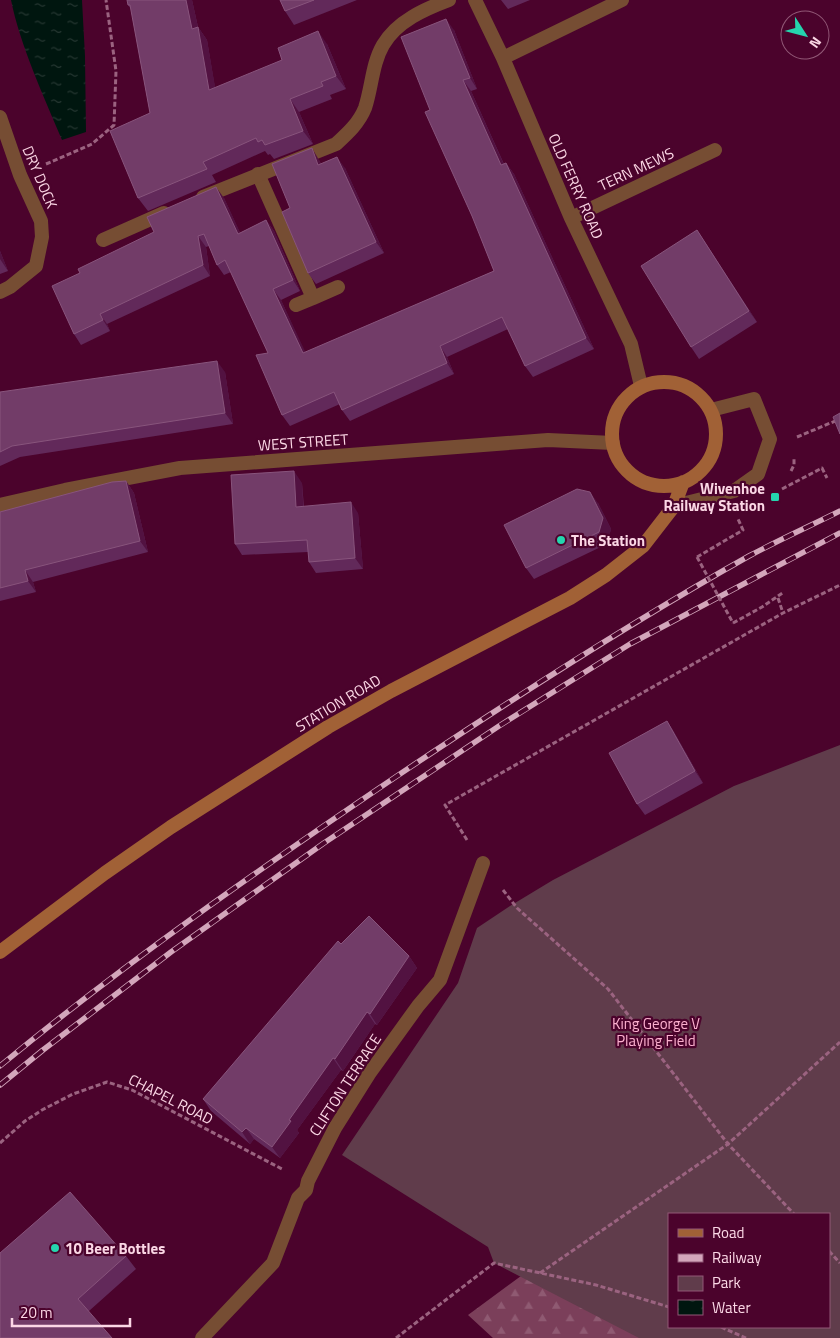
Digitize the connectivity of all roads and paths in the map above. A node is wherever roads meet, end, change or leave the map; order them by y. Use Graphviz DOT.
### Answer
graph roads {
  1 [pos="106,0"];
  2 [pos="449,0"];
  3 [pos="475,0"];
  4 [pos="622,0"];
  5 [pos="503,58"];
  6 [pos="0,118"];
  7 [pos="715,150"];
  8 [pos="258,174"];
  9 [pos="20,175"];
  10 [pos="571,218"];
  11 [pos="103,240"];
  12 [pos="338,287"];
  13 [pos="0,292"];
  14 [pos="313,298"];
  15 [pos="296,305"];
  16 [pos="641,386"];
  17 [pos="711,410"];
  18 [pos="840,419"];
  19 [pos="791,440"];
  20 [pos="613,443"];
  21 [pos="827,478"];
  22 [pos="683,482"];
  23 [pos="778,491"];
  24 [pos="0,505"];
  25 [pos="674,506"];
  26 [pos="736,514"];
  27 [pos="840,585"];
  28 [pos="784,592"];
  29 [pos="778,598"];
  30 [pos="783,613"];
  31 [pos="469,843"];
  32 [pos="483,863"];
  33 [pos="0,952"];
  34 [pos="840,1042"];
  35 [pos="0,1143"];
  36 [pos="728,1144"];
  37 [pos="308,1182"];
  38 [pos="793,1213"];
  39 [pos="830,1252"];
  40 [pos="840,1263"];
  41 [pos="540,1273"];
  42 [pos="668,1307"];
  43 [pos="723,1328"];
  44 [pos="202,1338"];
  45 [pos="396,1338"];
  46 [pos="746,1338"];
  1 -- 9 [label="path"];
  2 -- 8 [label="street"];
  3 -- 5 [label="street, OLD FERRY ROAD"];
  4 -- 5 [label="street"];
  5 -- 10 [label="street, OLD FERRY ROAD"];
  6 -- 9 [label="street, DRY DOCK"];
  7 -- 10 [label="street, TERN MEWS"];
  8 -- 11 [label="street"];
  8 -- 14 [label="street"];
  9 -- 13 [label="street, DRY DOCK"];
  10 -- 16 [label="street, OLD FERRY ROAD"];
  12 -- 14 [label="street"];
  14 -- 15 [label="street"];
  16 -- 17 [label="main road"];
  16 -- 20 [label="main road"];
  17 -- 22 [label="main road"];
  17 -- 25 [label="street"];
  18 -- 19 [label="path"];
  20 -- 22 [label="main road"];
  20 -- 24 [label="street, WEST STREET"];
  21 -- 23 [label="path"];
  22 -- 25 [label="main road, STATION ROAD"];
  25 -- 33 [label="main road, STATION ROAD"];
  26 -- 29 [label="path, bridge"];
  27 -- 30 [label="path"];
  28 -- 29 [label="path"];
  29 -- 30 [label="path"];
  30 -- 31 [label="path"];
  32 -- 36 [label="path"];
  32 -- 37 [label="street, CLIFTON TERRACE"];
  34 -- 36 [label="path"];
  35 -- 37 [label="path, CHAPEL ROAD"];
  36 -- 38 [label="path"];
  36 -- 41 [label="path"];
  37 -- 44 [label="street, CLIFTON TERRACE"];
  39 -- 40 [label="path"];
  41 -- 42 [label="path"];
  41 -- 45 [label="path"];
  43 -- 46 [label="path"];
}
